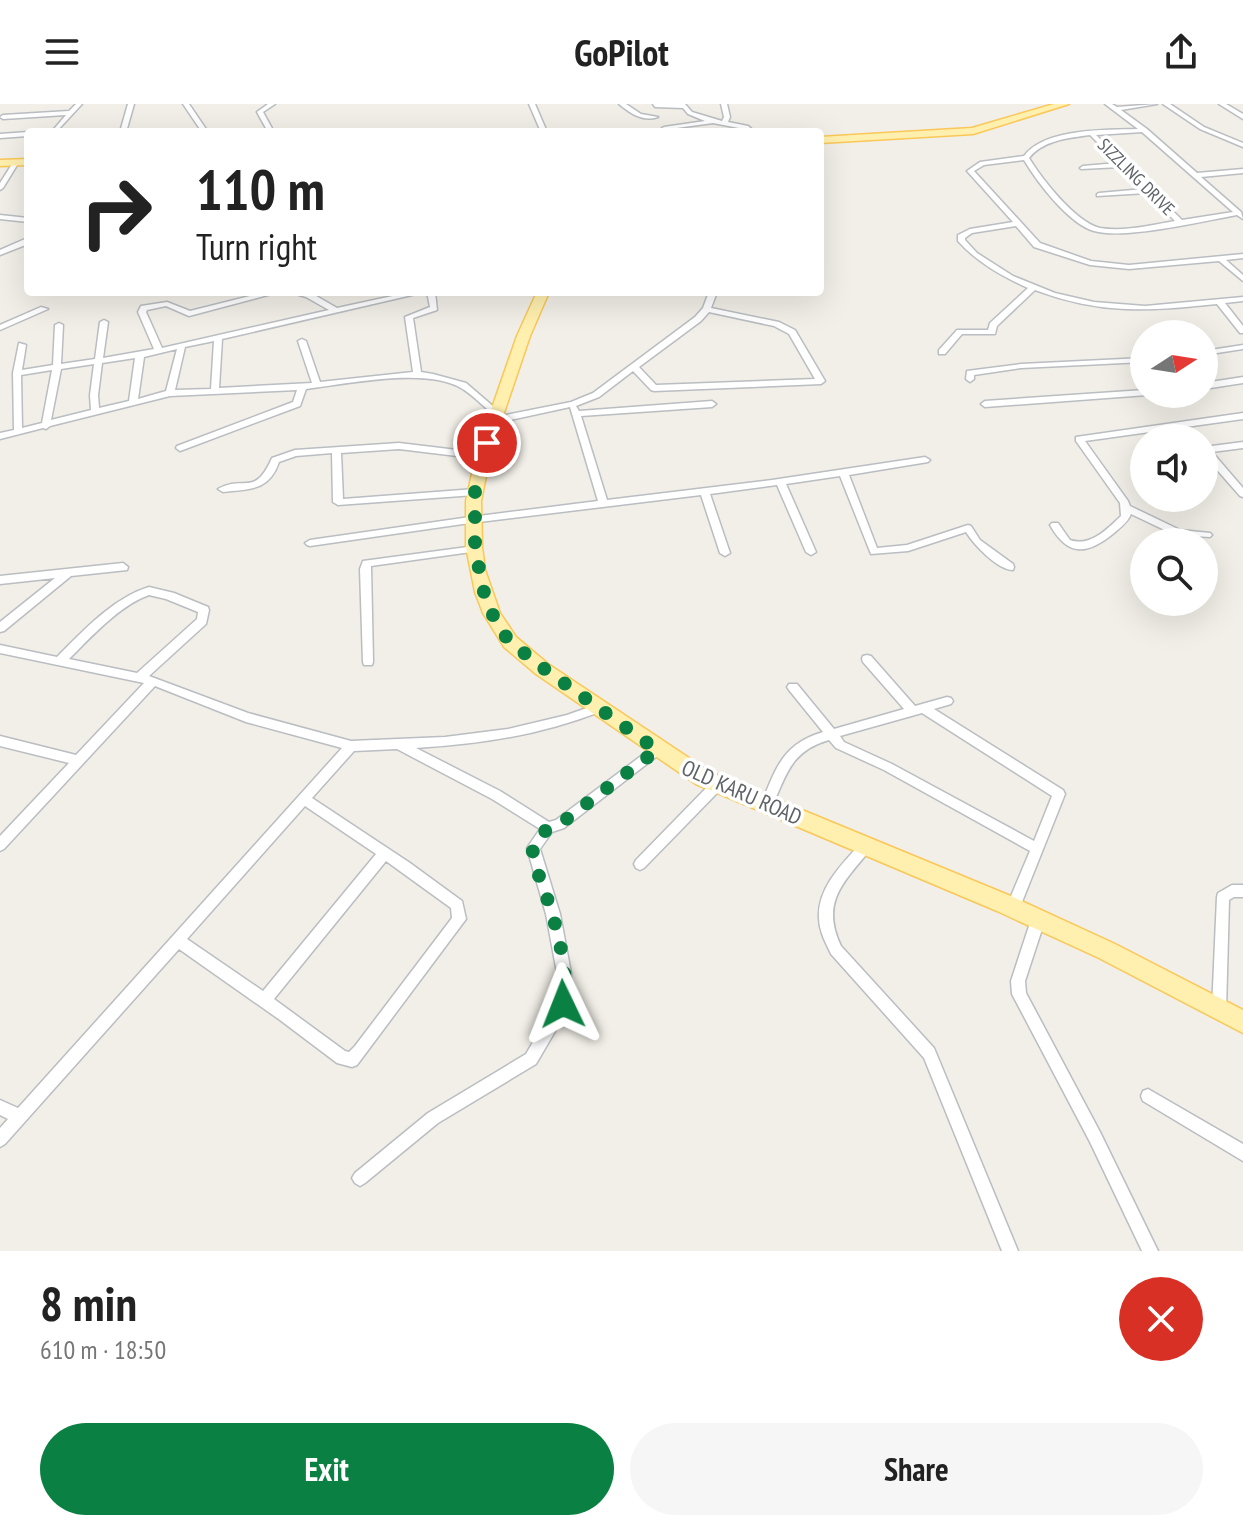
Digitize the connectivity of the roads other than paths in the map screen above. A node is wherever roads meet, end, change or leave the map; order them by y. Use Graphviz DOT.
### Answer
graph roads {
  1 [pos="79,104"];
  2 [pos="131,104"];
  3 [pos="186,104"];
  4 [pos="272,104"];
  5 [pos="532,104"];
  6 [pos="622,104"];
  7 [pos="724,104"];
  8 [pos="1049,104"];
  9 [pos="1064,104"];
  10 [pos="1108,104"];
  11 [pos="1154,104"];
  12 [pos="1166,104"];
  13 [pos="1222,104"];
  14 [pos="655,105"];
  15 [pos="1117,109"];
  16 [pos="70,113"];
  17 [pos="3,117"];
  18 [pos="655,117"];
  19 [pos="1243,117"];
  20 [pos="714,122"];
  21 [pos="724,123"];
  22 [pos="58,128"];
  23 [pos="124,128"];
  24 [pos="202,128"];
  25 [pos="269,128"];
  26 [pos="542,128"];
  27 [pos="663,128"];
  28 [pos="681,128"];
  29 [pos="747,128"];
  30 [pos="1145,130"];
  31 [pos="24,134"];
  32 [pos="1092,134"];
  33 [pos="880,135"];
  34 [pos="0,136"];
  35 [pos="824,139"];
  36 [pos="1243,145"];
  37 [pos="1026,158"];
  38 [pos="0,161"];
  39 [pos="24,161"];
  40 [pos="1123,165"];
  41 [pos="1083,168"];
  42 [pos="1243,171"];
  43 [pos="1196,175"];
  44 [pos="0,188"];
  45 [pos="1149,191"];
  46 [pos="1099,195"];
  47 [pos="1241,215"];
  48 [pos="0,217"];
  49 [pos="24,220"];
  50 [pos="1179,221"];
  51 [pos="1016,224"];
  52 [pos="24,243"];
  53 [pos="0,253"];
  54 [pos="1243,256"];
  55 [pos="1220,258"];
  56 [pos="1243,279"];
  57 [pos="1035,286"];
  58 [pos="259,296"];
  59 [pos="310,296"];
  60 [pos="403,296"];
  61 [pos="432,296"];
  62 [pos="541,296"];
  63 [pos="712,296"];
  64 [pos="1243,299"];
  65 [pos="1219,301"];
  66 [pos="44,309"];
  67 [pos="707,309"];
  68 [pos="336,311"];
  69 [pos="104,322"];
  70 [pos="59,325"];
  71 [pos="0,328"];
  72 [pos="1243,331"];
  73 [pos="218,338"];
  74 [pos="302,341"];
  75 [pos="22,345"];
  76 [pos="182,345"];
  77 [pos="1243,347"];
  78 [pos="159,351"];
  79 [pos="1218,351"];
  80 [pos="942,352"];
  81 [pos="140,355"];
  82 [pos="100,361"];
  83 [pos="1130,361"];
  84 [pos="57,367"];
  85 [pos="635,368"];
  86 [pos="17,373"];
  87 [pos="417,374"];
  88 [pos="970,379"];
  89 [pos="1243,380"];
  90 [pos="1218,384"];
  91 [pos="317,385"];
  92 [pos="302,387"];
  93 [pos="215,390"];
  94 [pos="170,393"];
  95 [pos="1130,394"];
  96 [pos="133,401"];
  97 [pos="712,404"];
  98 [pos="985,404"];
  99 [pos="574,409"];
  100 [pos="95,411"];
  101 [pos="1243,416"];
  102 [pos="497,417"];
  103 [pos="46,426"];
  104 [pos="18,432"];
  105 [pos="0,436"];
  106 [pos="1243,445"];
  107 [pos="180,448"];
  108 [pos="1218,448"];
  109 [pos="336,449"];
  110 [pos="482,456"];
  111 [pos="925,460"];
  112 [pos="1218,466"];
  113 [pos="844,474"];
  114 [pos="780,482"];
  115 [pos="223,489"];
  116 [pos="704,491"];
  117 [pos="475,492"];
  118 [pos="1243,494"];
  119 [pos="603,502"];
  120 [pos="1128,509"];
  121 [pos="474,520"];
  122 [pos="1055,525"];
  123 [pos="1168,528"];
  124 [pos="310,543"];
  125 [pos="475,549"];
  126 [pos="811,552"];
  127 [pos="725,553"];
  128 [pos="123,567"];
  129 [pos="1009,567"];
  130 [pos="68,573"];
  131 [pos="0,580"];
  132 [pos="0,628"];
  133 [pos="0,649"];
  134 [pos="867,659"];
  135 [pos="60,661"];
  136 [pos="368,662"];
  137 [pos="139,678"];
  138 [pos="153,681"];
  139 [pos="793,687"];
  140 [pos="947,701"];
  141 [pos="598,708"];
  142 [pos="920,711"];
  143 [pos="832,735"];
  144 [pos="0,741"];
  145 [pos="398,744"];
  146 [pos="351,746"];
  147 [pos="657,750"];
  148 [pos="79,761"];
  149 [pos="717,785"];
  150 [pos="304,799"];
  151 [pos="767,805"];
  152 [pos="548,828"];
  153 [pos="0,845"];
  154 [pos="866,846"];
  155 [pos="1038,849"];
  156 [pos="385,853"];
  157 [pos="640,864"];
  158 [pos="1243,891"];
  159 [pos="1013,908"];
  160 [pos="1038,920"];
  161 [pos="179,941"];
  162 [pos="264,1001"];
  163 [pos="1219,1010"];
  164 [pos="1243,1022"];
  165 [pos="1148,1096"];
  166 [pos="0,1107"];
  167 [pos="19,1116"];
  168 [pos="0,1139"];
  169 [pos="1243,1153"];
  170 [pos="360,1178"];
  171 [pos="1010,1251"];
  172 [pos="1150,1251"];
  1 -- 16 [label="street"];
  2 -- 23 [label="street"];
  3 -- 24 [label="street"];
  4 -- 25 [label="street"];
  5 -- 26 [label="street"];
  6 -- 18 [label="street"];
  7 -- 21 [label="street"];
  8 -- 33 [label="main road"];
  9 -- 33 [label="main road"];
  10 -- 15 [label="street"];
  11 -- 15 [label="street"];
  12 -- 36 [label="street"];
  13 -- 19 [label="street"];
  14 -- 18 [label="street"];
  14 -- 20 [label="street"];
  15 -- 30 [label="street"];
  16 -- 17 [label="street"];
  16 -- 22 [label="street"];
  18 -- 27 [label="street"];
  20 -- 21 [label="street"];
  20 -- 28 [label="street"];
  21 -- 29 [label="street"];
  30 -- 32 [label="street"];
  30 -- 43 [label="street"];
  31 -- 34 [label="street"];
  32 -- 37 [label="street"];
  32 -- 40 [label="street, SIZZLING DRIVE"];
  33 -- 35 [label="main road"];
  37 -- 50 [label="street"];
  37 -- 51 [label="street"];
  38 -- 39 [label="main road"];
  39 -- 44 [label="street"];
  40 -- 41 [label="street"];
  40 -- 45 [label="street, SIZZLING DRIVE"];
  42 -- 43 [label="street"];
  43 -- 47 [label="street"];
  45 -- 46 [label="street"];
  45 -- 50 [label="street, SIZZLING DRIVE"];
  47 -- 50 [label="street"];
  48 -- 49 [label="street"];
  51 -- 55 [label="street"];
  51 -- 57 [label="street"];
  52 -- 53 [label="street"];
  54 -- 55 [label="street"];
  55 -- 56 [label="street"];
  57 -- 65 [label="street"];
  57 -- 80 [label="street"];
  58 -- 78 [label="street"];
  59 -- 68 [label="street"];
  60 -- 68 [label="street"];
  61 -- 87 [label="street"];
  62 -- 102 [label="main road, OLD KARU ROAD"];
  63 -- 67 [label="street"];
  64 -- 65 [label="street"];
  65 -- 72 [label="street"];
  66 -- 71 [label="street"];
  67 -- 85 [label="street"];
  67 -- 85 [label="street"];
  68 -- 73 [label="street"];
  69 -- 82 [label="street"];
  70 -- 84 [label="street"];
  73 -- 76 [label="street"];
  73 -- 93 [label="street"];
  74 -- 91 [label="street"];
  75 -- 86 [label="street"];
  76 -- 78 [label="street"];
  76 -- 94 [label="street"];
  77 -- 79 [label="street"];
  78 -- 81 [label="street"];
  81 -- 82 [label="street"];
  81 -- 96 [label="street"];
  82 -- 84 [label="street"];
  82 -- 100 [label="street"];
  83 -- 88 [label="street"];
  84 -- 86 [label="street"];
  84 -- 103 [label="street"];
  85 -- 99 [label="street"];
  86 -- 104 [label="street"];
  87 -- 91 [label="street"];
  87 -- 102 [label="street"];
  89 -- 90 [label="street"];
  91 -- 92 [label="street"];
  92 -- 93 [label="street"];
  92 -- 107 [label="street"];
  93 -- 94 [label="street"];
  94 -- 96 [label="street"];
  95 -- 98 [label="street"];
  96 -- 100 [label="street"];
  97 -- 99 [label="street"];
  99 -- 102 [label="street"];
  99 -- 119 [label="street"];
  100 -- 103 [label="street"];
  101 -- 120 [label="street"];
  102 -- 110 [label="main road, OLD KARU ROAD"];
  103 -- 104 [label="street"];
  104 -- 105 [label="street"];
  106 -- 108 [label="street"];
  109 -- 110 [label="street"];
  109 -- 115 [label="street"];
  109 -- 117 [label="street"];
  110 -- 117 [label="main road, OLD KARU ROAD"];
  111 -- 113 [label="street"];
  112 -- 118 [label="street"];
  113 -- 114 [label="street"];
  113 -- 129 [label="street"];
  114 -- 116 [label="street"];
  114 -- 126 [label="street"];
  116 -- 119 [label="street"];
  116 -- 127 [label="street"];
  117 -- 121 [label="main road, OLD KARU ROAD"];
  119 -- 121 [label="street"];
  120 -- 122 [label="street"];
  120 -- 123 [label="street"];
  121 -- 124 [label="street"];
  121 -- 125 [label="main road, OLD KARU ROAD"];
  125 -- 136 [label="street"];
  125 -- 141 [label="main road, OLD KARU ROAD"];
  128 -- 130 [label="street"];
  130 -- 131 [label="street"];
  130 -- 132 [label="street"];
  133 -- 135 [label="street"];
  134 -- 142 [label="street"];
  135 -- 137 [label="street"];
  135 -- 137 [label="street"];
  137 -- 138 [label="street"];
  138 -- 146 [label="street"];
  138 -- 148 [label="street"];
  139 -- 143 [label="street"];
  140 -- 142 [label="street"];
  141 -- 145 [label="street"];
  141 -- 147 [label="main road, OLD KARU ROAD"];
  142 -- 143 [label="street"];
  142 -- 155 [label="street"];
  143 -- 151 [label="street"];
  143 -- 155 [label="street"];
  144 -- 148 [label="street"];
  145 -- 146 [label="street"];
  145 -- 152 [label="street"];
  146 -- 150 [label="street"];
  147 -- 149 [label="main road, OLD KARU ROAD"];
  147 -- 152 [label="street"];
  148 -- 153 [label="street"];
  149 -- 151 [label="main road, OLD KARU ROAD"];
  149 -- 157 [label="street"];
  150 -- 156 [label="street"];
  150 -- 161 [label="street"];
  151 -- 154 [label="main road, OLD KARU ROAD"];
  152 -- 170 [label="street"];
  154 -- 159 [label="main road, OLD KARU ROAD"];
  154 -- 171 [label="street"];
  155 -- 159 [label="street"];
  156 -- 162 [label="street"];
  156 -- 162 [label="street"];
  158 -- 163 [label="street"];
  159 -- 160 [label="main road, OLD KARU ROAD"];
  160 -- 163 [label="main road, OLD KARU ROAD"];
  160 -- 172 [label="street"];
  161 -- 162 [label="street"];
  161 -- 167 [label="street"];
  163 -- 164 [label="main road, OLD KARU ROAD"];
  165 -- 169 [label="street"];
  166 -- 167 [label="street"];
  167 -- 168 [label="street"];
}
